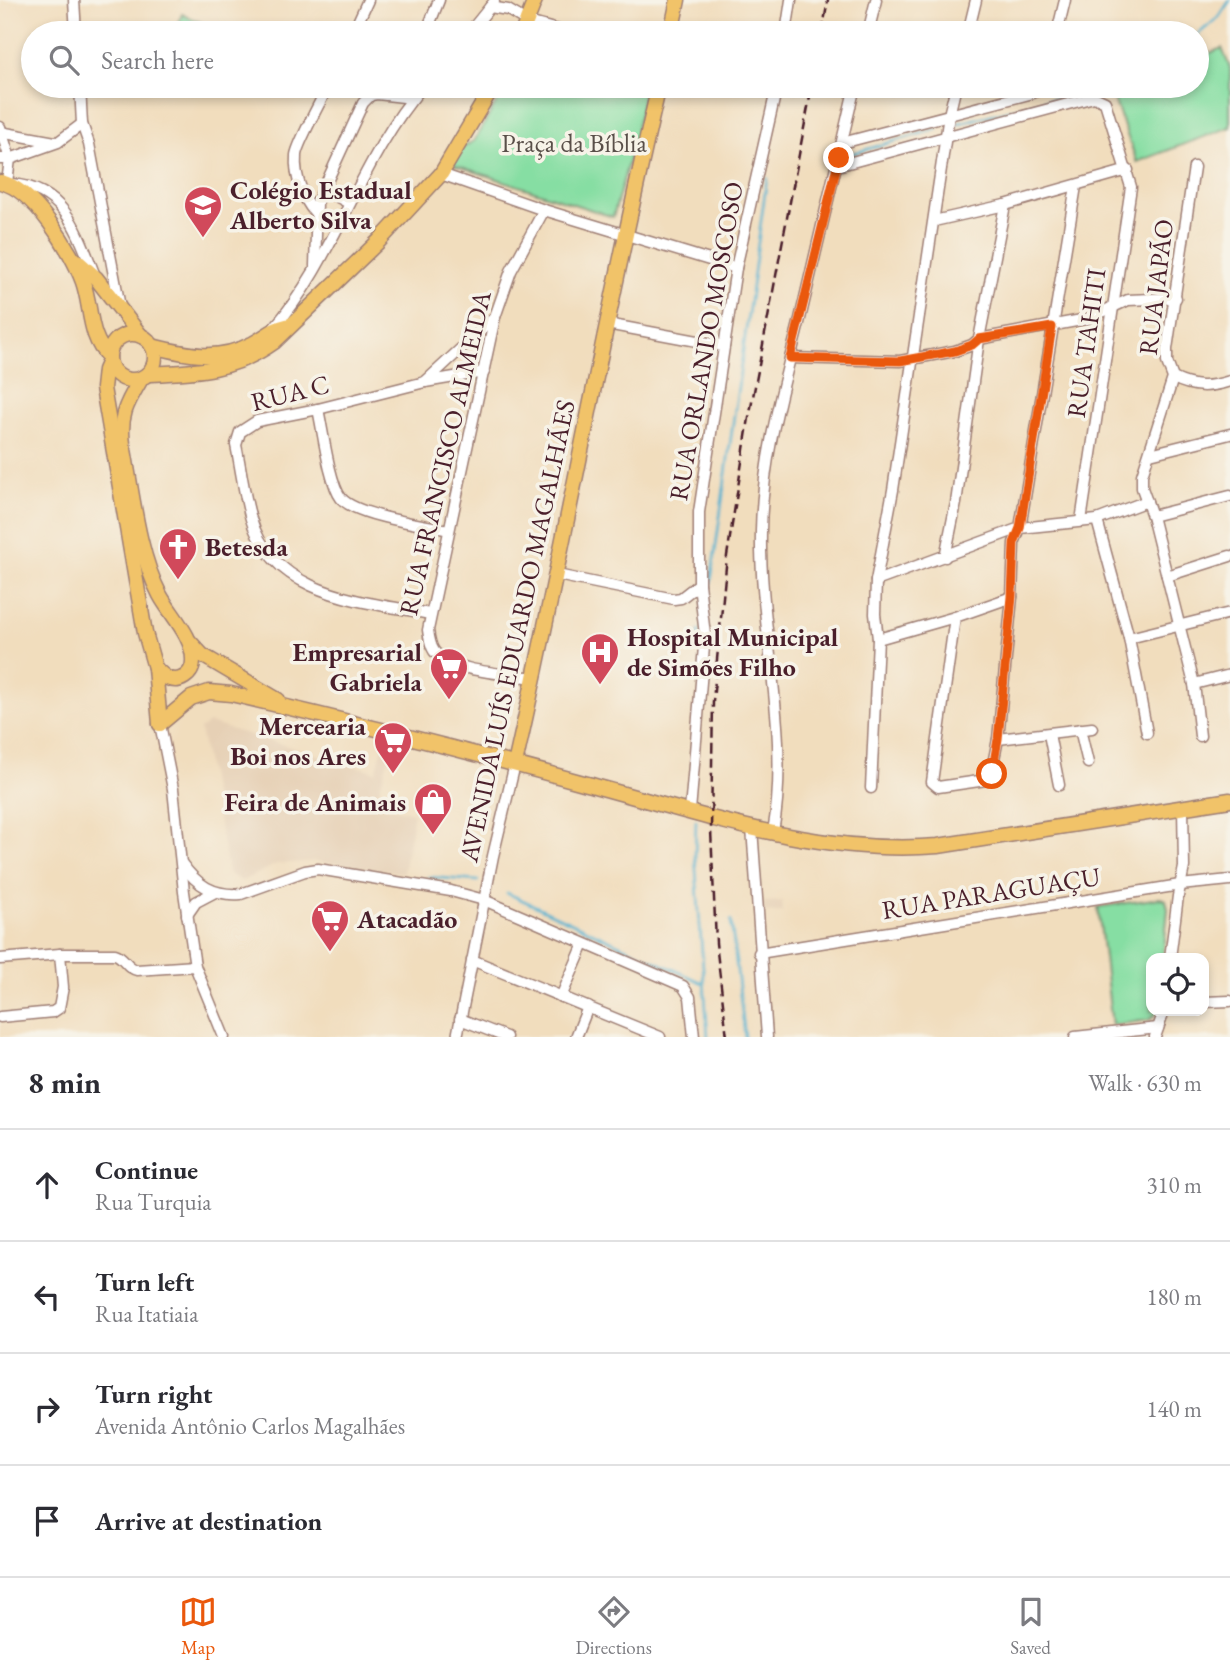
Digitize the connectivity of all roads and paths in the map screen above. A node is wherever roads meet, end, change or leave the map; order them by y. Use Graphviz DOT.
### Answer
graph roads {
  1 [pos="74,0"];
  2 [pos="368,0"];
  3 [pos="439,0"];
  4 [pos="535,0"];
  5 [pos="678,0"];
  6 [pos="791,0"];
  7 [pos="876,0"];
  8 [pos="976,0"];
  9 [pos="1065,0"];
  10 [pos="493,3"];
  11 [pos="75,21"];
  12 [pos="358,21"];
  13 [pos="431,21"];
  14 [pos="479,21"];
  15 [pos="519,21"];
  16 [pos="527,21"];
  17 [pos="674,21"];
  18 [pos="788,21"];
  19 [pos="871,21"];
  20 [pos="971,21"];
  21 [pos="1060,21"];
  22 [pos="81,98"];
  23 [pos="322,98"];
  24 [pos="366,98"];
  25 [pos="404,98"];
  26 [pos="486,98"];
  27 [pos="656,98"];
  28 [pos="774,98"];
  29 [pos="852,98"];
  30 [pos="953,98"];
  31 [pos="1014,98"];
  32 [pos="1090,98"];
  33 [pos="1098,98"];
  34 [pos="949,115"];
  35 [pos="82,124"];
  36 [pos="1,130"];
  37 [pos="947,136"];
  38 [pos="58,142"];
  39 [pos="842,143"];
  40 [pos="5,159"];
  41 [pos="837,166"];
  42 [pos="1194,167"];
  43 [pos="1128,170"];
  44 [pos="441,174"];
  45 [pos="6,183"];
  46 [pos="1076,186"];
  47 [pos="323,189"];
  48 [pos="349,203"];
  49 [pos="1005,205"];
  50 [pos="544,210"];
  51 [pos="315,213"];
  52 [pos="934,220"];
  53 [pos="340,221"];
  54 [pos="624,235"];
  55 [pos="71,256"];
  56 [pos="315,268"];
  57 [pos="736,268"];
  58 [pos="96,278"];
  59 [pos="1176,298"];
  60 [pos="1114,304"];
  61 [pos="121,310"];
  62 [pos="495,317"];
  63 [pos="607,324"];
  64 [pos="292,325"];
  65 [pos="1052,327"];
  66 [pos="273,329"];
  67 [pos="141,336"];
  68 [pos="979,339"];
  69 [pos="152,346"];
  70 [pos="724,346"];
  71 [pos="790,358"];
  72 [pos="912,358"];
  73 [pos="109,359"];
  74 [pos="484,372"];
  75 [pos="145,377"];
  76 [pos="1173,378"];
  77 [pos="1230,381"];
  78 [pos="425,382"];
  79 [pos="318,409"];
  80 [pos="1230,434"];
  81 [pos="1150,454"];
  82 [pos="1230,496"];
  83 [pos="1147,501"];
  84 [pos="1152,516"];
  85 [pos="1097,520"];
  86 [pos="1081,521"];
  87 [pos="1020,528"];
  88 [pos="449,530"];
  89 [pos="945,556"];
  90 [pos="1230,556"];
  91 [pos="557,575"];
  92 [pos="1167,576"];
  93 [pos="876,581"];
  94 [pos="699,584"];
  95 [pos="1012,597"];
  96 [pos="1230,613"];
  97 [pos="430,614"];
  98 [pos="955,617"];
  99 [pos="1179,626"];
  100 [pos="187,638"];
  101 [pos="878,639"];
  102 [pos="1129,639"];
  103 [pos="155,668"];
  104 [pos="1230,675"];
  105 [pos="237,677"];
  106 [pos="534,678"];
  107 [pos="1194,684"];
  108 [pos="244,697"];
  109 [pos="291,708"];
  110 [pos="160,724"];
  111 [pos="1147,733"];
  112 [pos="1049,734"];
  113 [pos="1200,736"];
  114 [pos="998,739"];
  115 [pos="1088,763"];
  116 [pos="515,764"];
  117 [pos="1059,785"];
  118 [pos="871,789"];
  119 [pos="1230,800"];
  120 [pos="1183,807"];
  121 [pos="700,814"];
  122 [pos="752,828"];
  123 [pos="773,832"];
  124 [pos="181,864"];
  125 [pos="1230,880"];
  126 [pos="1180,885"];
  127 [pos="215,892"];
  128 [pos="484,900"];
  129 [pos="187,915"];
  130 [pos="584,944"];
  131 [pos="759,953"];
  132 [pos="1171,953"];
  133 [pos="60,954"];
  134 [pos="0,959"];
  135 [pos="472,960"];
  136 [pos="195,966"];
  137 [pos="561,996"];
  138 [pos="1230,1000"];
  139 [pos="1209,1002"];
  140 [pos="588,1007"];
  141 [pos="0,1017"];
  142 [pos="460,1019"];
  143 [pos="1156,1032"];
  144 [pos="225,1037"];
  145 [pos="457,1037"];
  146 [pos="506,1037"];
  147 [pos="576,1037"];
  148 [pos="660,1037"];
  149 [pos="694,1037"];
  150 [pos="766,1037"];
  151 [pos="1075,1037"];
  1 -- 11 [label="street"];
  2 -- 12 [label="street"];
  3 -- 13 [label="street"];
  4 -- 16 [label="main road"];
  5 -- 17 [label="main road"];
  6 -- 18 [label="street"];
  7 -- 19 [label="street"];
  8 -- 20 [label="street"];
  9 -- 21 [label="street"];
  10 -- 14 [label="street"];
  10 -- 15 [label="street"];
  22 -- 35 [label="street"];
  23 -- 51 [label="street"];
  24 -- 47 [label="street"];
  25 -- 48 [label="street"];
  26 -- 44 [label="main road"];
  27 -- 54 [label="main road, AVENIDA LUÍS EDUARDO MAGALHÃES"];
  28 -- 57 [label="street, RUA ORLANDO MOSCOSO"];
  29 -- 39 [label="street"];
  30 -- 34 [label="street"];
  31 -- 34 [label="street"];
  32 -- 37 [label="street, RUA TAHITI"];
  33 -- 43 [label="street, RUA TAHITI"];
  34 -- 37 [label="street"];
  34 -- 39 [label="street"];
  35 -- 38 [label="street"];
  35 -- 61 [label="street"];
  36 -- 38 [label="street"];
  36 -- 40 [label="street"];
  37 -- 41 [label="street"];
  37 -- 52 [label="street"];
  38 -- 40 [label="street"];
  39 -- 41 [label="street"];
  40 -- 45 [label="street"];
  41 -- 71 [label="street"];
  42 -- 59 [label="street, RUA JAPÃO"];
  43 -- 46 [label="street"];
  43 -- 60 [label="street, RUA TAHITI"];
  44 -- 50 [label="street"];
  44 -- 64 [label="main road"];
  45 -- 55 [label="main road"];
  45 -- 58 [label="street"];
  46 -- 49 [label="street"];
  46 -- 65 [label="street"];
  47 -- 48 [label="street"];
  47 -- 51 [label="street"];
  48 -- 53 [label="street"];
  49 -- 52 [label="street"];
  49 -- 68 [label="street"];
  50 -- 54 [label="street"];
  50 -- 62 [label="street, RUA FRANCISCO ALMEIDA"];
  51 -- 53 [label="street"];
  51 -- 56 [label="street"];
  52 -- 72 [label="street"];
  53 -- 56 [label="street"];
  54 -- 57 [label="street"];
  54 -- 63 [label="main road, AVENIDA LUÍS EDUARDO MAGALHÃES"];
  55 -- 58 [label="main road"];
  55 -- 73 [label="main road"];
  56 -- 66 [label="street"];
  57 -- 70 [label="street, RUA ORLANDO MOSCOSO"];
  58 -- 61 [label="main road"];
  59 -- 60 [label="street"];
  59 -- 76 [label="street, RUA JAPÃO"];
  60 -- 65 [label="street"];
  60 -- 86 [label="street, RUA TAHITI"];
  61 -- 67 [label="main road"];
  62 -- 74 [label="street, RUA FRANCISCO ALMEIDA"];
  62 -- 78 [label="street"];
  63 -- 70 [label="street"];
  63 -- 91 [label="main road, AVENIDA LUÍS EDUARDO MAGALHÃES"];
  64 -- 66 [label="main road"];
  64 -- 75 [label="main road"];
  65 -- 68 [label="street"];
  65 -- 87 [label="street"];
  66 -- 69 [label="main road"];
  67 -- 69 [label="main road"];
  67 -- 73 [label="main road"];
  68 -- 72 [label="street"];
  68 -- 89 [label="street"];
  69 -- 75 [label="main road"];
  70 -- 94 [label="street, RUA ORLANDO MOSCOSO"];
  71 -- 72 [label="street"];
  71 -- 123 [label="street"];
  72 -- 93 [label="street"];
  73 -- 75 [label="main road"];
  73 -- 103 [label="main road"];
  74 -- 78 [label="street, RUA C"];
  74 -- 88 [label="street, RUA FRANCISCO ALMEIDA"];
  75 -- 100 [label="main road"];
  76 -- 77 [label="street"];
  76 -- 81 [label="street, RUA JAPÃO"];
  78 -- 79 [label="street, RUA C"];
  79 -- 88 [label="street"];
  79 -- 97 [label="street, RUA C"];
  80 -- 81 [label="street"];
  81 -- 83 [label="street, RUA JAPÃO"];
  82 -- 84 [label="street"];
  83 -- 84 [label="street, RUA JAPÃO"];
  83 -- 85 [label="street"];
  84 -- 92 [label="street, RUA JAPÃO"];
  85 -- 86 [label="street"];
  85 -- 102 [label="street"];
  86 -- 87 [label="street"];
  87 -- 89 [label="street"];
  87 -- 95 [label="street"];
  88 -- 97 [label="street, RUA FRANCISCO ALMEIDA"];
  89 -- 93 [label="street"];
  90 -- 92 [label="street"];
  91 -- 94 [label="street"];
  91 -- 106 [label="main road, AVENIDA LUÍS EDUARDO MAGALHÃES"];
  92 -- 99 [label="street, RUA JAPÃO"];
  93 -- 101 [label="street"];
  94 -- 121 [label="street, RUA ORLANDO MOSCOSO"];
  95 -- 98 [label="street"];
  95 -- 114 [label="street"];
  96 -- 99 [label="street"];
  97 -- 106 [label="street, RUA FRANCISCO ALMEIDA"];
  98 -- 101 [label="street"];
  98 -- 114 [label="street"];
  99 -- 102 [label="street"];
  99 -- 107 [label="street, RUA JAPÃO"];
  100 -- 103 [label="main road"];
  100 -- 105 [label="main road"];
  101 -- 118 [label="street"];
  102 -- 111 [label="street"];
  103 -- 110 [label="main road"];
  104 -- 107 [label="street"];
  105 -- 108 [label="main road"];
  105 -- 109 [label="main road"];
  106 -- 116 [label="main road, AVENIDA LUÍS EDUARDO MAGALHÃES"];
  107 -- 113 [label="street, RUA JAPÃO"];
  108 -- 109 [label="main road"];
  108 -- 110 [label="main road"];
  109 -- 116 [label="main road"];
  110 -- 124 [label="street"];
  112 -- 114 [label="street"];
  112 -- 115 [label="street"];
  112 -- 117 [label="street"];
  116 -- 121 [label="main road"];
  116 -- 128 [label="street, AVENIDA LUÍS EDUARDO MAGALHÃES"];
  119 -- 120 [label="main road"];
  120 -- 123 [label="main road"];
  120 -- 126 [label="street"];
  121 -- 122 [label="main road"];
  122 -- 123 [label="main road"];
  122 -- 131 [label="street"];
  124 -- 127 [label="street"];
  124 -- 129 [label="street"];
  125 -- 126 [label="street, RUA PARAGUAÇU"];
  126 -- 131 [label="street, RUA PARAGUAÇU"];
  126 -- 132 [label="street"];
  127 -- 128 [label="street"];
  127 -- 129 [label="street"];
  128 -- 130 [label="street"];
  128 -- 135 [label="street, AVENIDA LUÍS EDUARDO MAGALHÃES"];
  129 -- 136 [label="street"];
  130 -- 137 [label="street"];
  130 -- 149 [label="street"];
  131 -- 150 [label="street"];
  133 -- 134 [label="street"];
  133 -- 136 [label="street"];
  133 -- 141 [label="street"];
  135 -- 137 [label="street"];
  135 -- 142 [label="street, AVENIDA LUÍS EDUARDO MAGALHÃES"];
  136 -- 144 [label="street"];
  137 -- 140 [label="street"];
  138 -- 139 [label="street"];
  140 -- 147 [label="street"];
  140 -- 148 [label="street"];
  142 -- 145 [label="street, AVENIDA LUÍS EDUARDO MAGALHÃES"];
  142 -- 146 [label="street"];
  143 -- 151 [label="street"];
}
